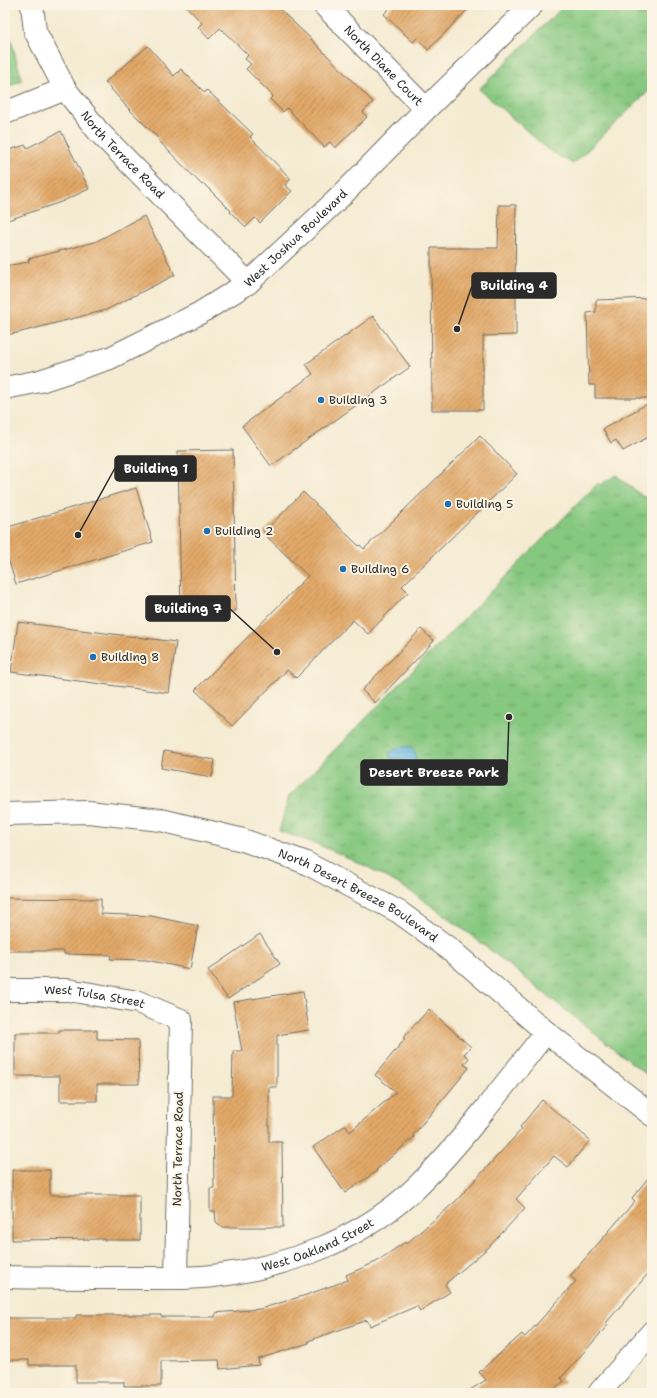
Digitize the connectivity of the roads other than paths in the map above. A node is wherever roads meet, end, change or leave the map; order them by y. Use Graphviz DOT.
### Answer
graph roads {
  1 [pos="32,5"];
  2 [pos="324,5"];
  3 [pos="532,5"];
  4 [pos="65,88"];
  5 [pos="426,109"];
  6 [pos="5,113"];
  7 [pos="248,283"];
  8 [pos="5,388"];
  9 [pos="5,814"];
  10 [pos="5,990"];
  11 [pos="181,1020"];
  12 [pos="546,1032"];
  13 [pos="652,1115"];
  14 [pos="5,1278"];
  15 [pos="176,1278"];
  16 [pos="649,1343"];
  17 [pos="599,1393"];
  1 -- 4 [label="street, North Terrace Road"];
  2 -- 5 [label="street, North Diane Court"];
  3 -- 5 [label="street, West Joshua Boulevard"];
  4 -- 6 [label="street"];
  4 -- 7 [label="street, North Terrace Road"];
  5 -- 7 [label="street, West Joshua Boulevard"];
  7 -- 8 [label="street, West Joshua Boulevard"];
  9 -- 12 [label="street, North Desert Breeze Boulevard"];
  10 -- 11 [label="street, West Tulsa Street"];
  11 -- 15 [label="street, North Terrace Road"];
  12 -- 13 [label="street, North Desert Breeze Boulevard"];
  12 -- 15 [label="street, West Oakland Street"];
  14 -- 15 [label="street, West Oakland Street"];
  16 -- 17 [label="street"];
}
